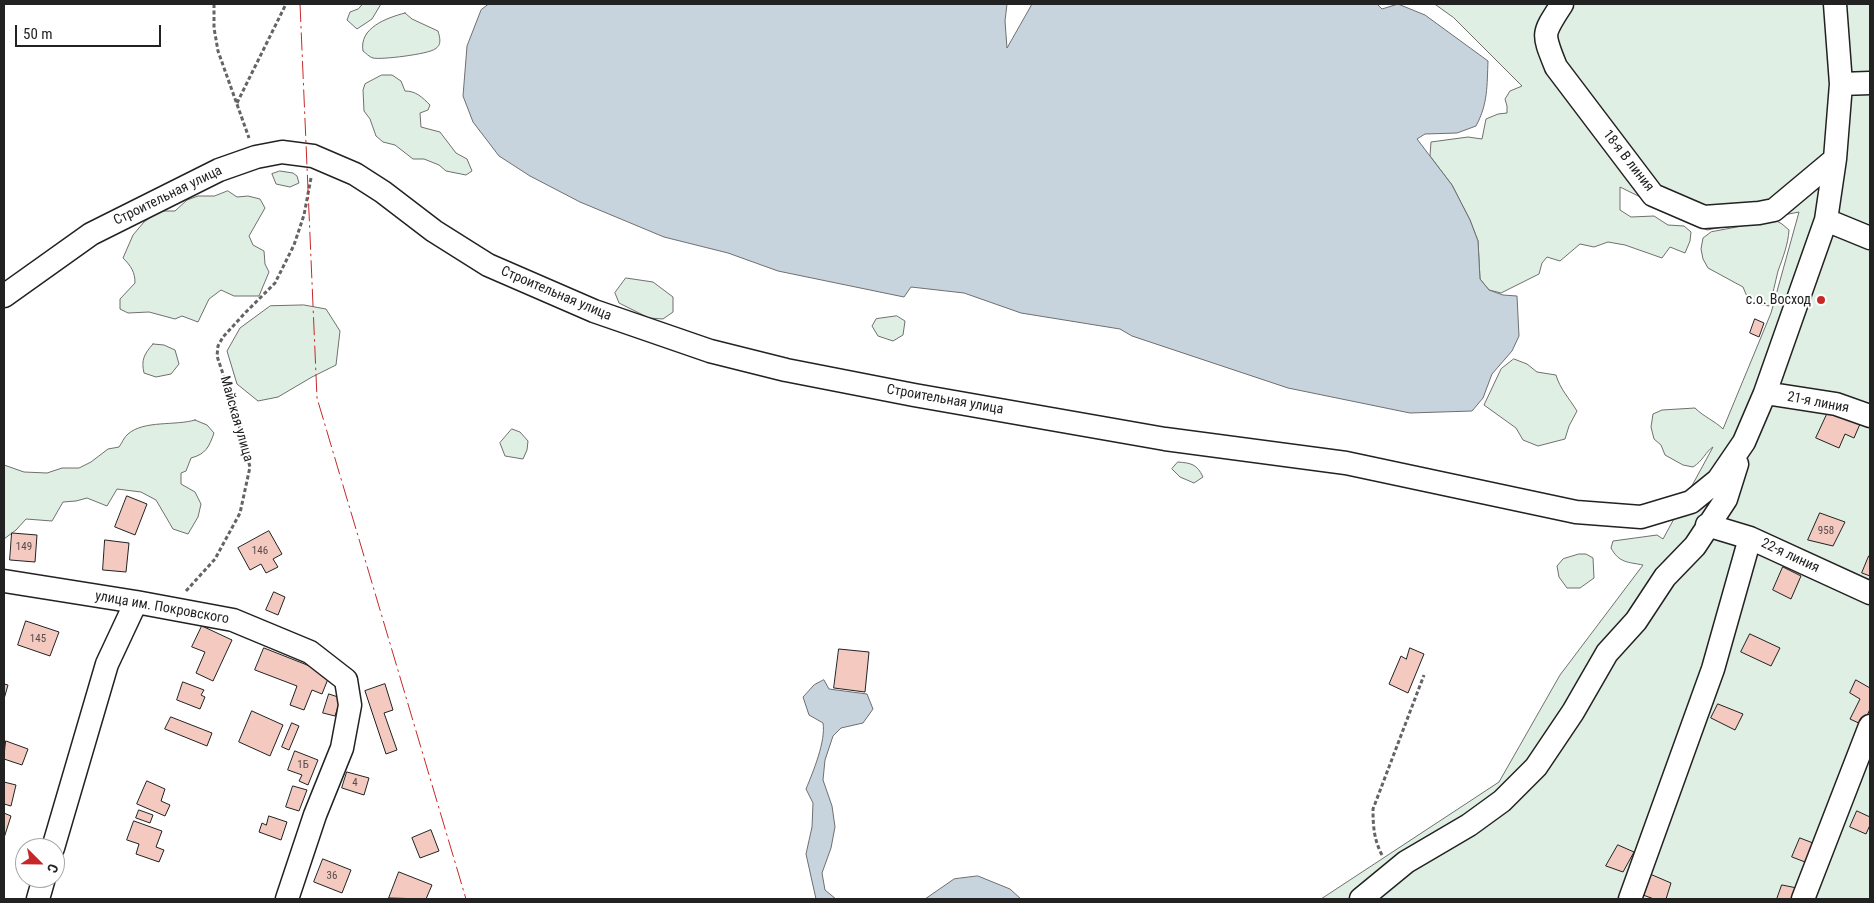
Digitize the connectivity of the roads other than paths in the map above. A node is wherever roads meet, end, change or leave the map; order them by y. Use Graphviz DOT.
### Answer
graph roads {
  1 [pos="1562,4"];
  2 [pos="1835,4"];
  3 [pos="1870,83"];
  4 [pos="1841,84"];
  5 [pos="1836,159"];
  6 [pos="1826,220"];
  7 [pos="1870,238"];
  8 [pos="4,296"];
  9 [pos="1765,393"];
  10 [pos="1870,416"];
  11 [pos="1744,442"];
  12 [pos="1707,525"];
  13 [pos="1750,538"];
  14 [pos="4,581"];
  15 [pos="1870,593"];
  16 [pos="136,602"];
  17 [pos="1870,726"];
  18 [pos="56,838"];
  19 [pos="287,899"];
  20 [pos="1361,899"];
  21 [pos="1630,899"];
  22 [pos="1803,899"];
  1 -- 5 [label="street, 18-я В линия"];
  2 -- 4 [label="street"];
  3 -- 4 [label="street"];
  4 -- 5 [label="street"];
  5 -- 6 [label="street"];
  6 -- 7 [label="street"];
  6 -- 9 [label="street"];
  8 -- 11 [label="street, Строительная улица"];
  9 -- 10 [label="street, 21-я линия"];
  9 -- 11 [label="street"];
  11 -- 12 [label="street"];
  12 -- 13 [label="street, 22-я линия"];
  12 -- 20 [label="street"];
  13 -- 15 [label="street, 22-я линия"];
  13 -- 21 [label="street"];
  14 -- 16 [label="street, улица им. Покровского"];
  16 -- 18 [label="street"];
  16 -- 19 [label="street, улица им. Покровского"];
  17 -- 22 [label="street"];
}
